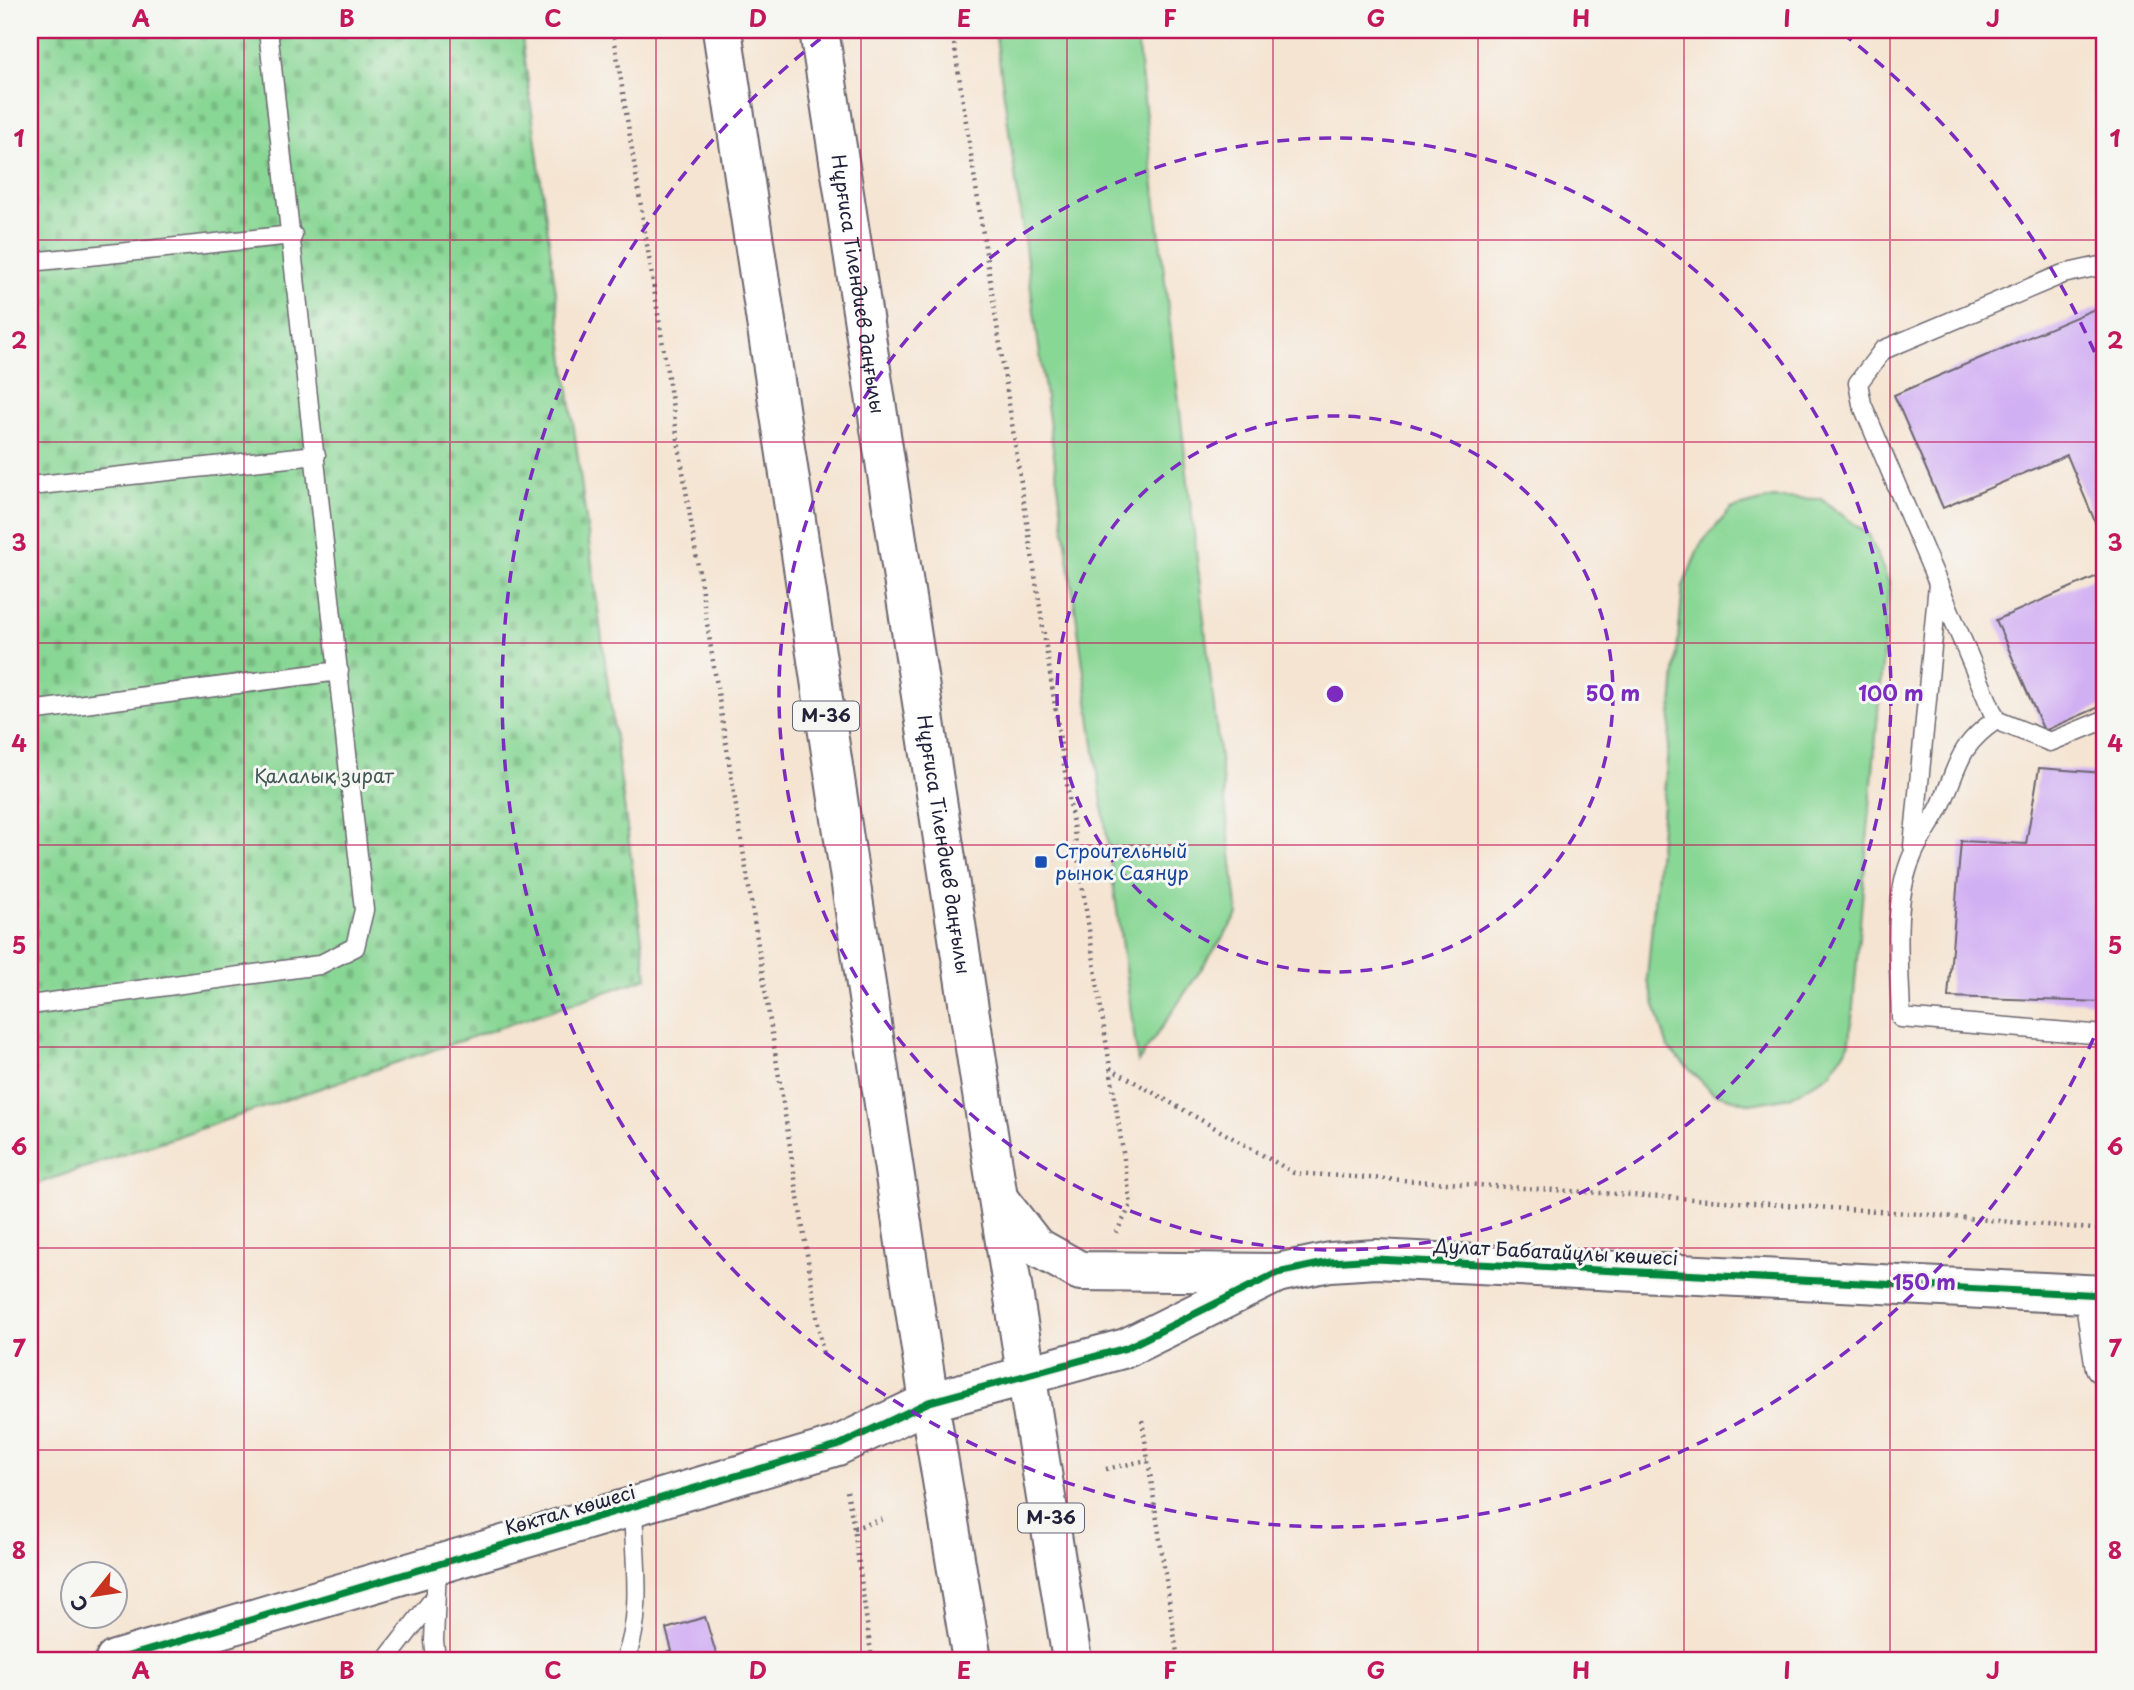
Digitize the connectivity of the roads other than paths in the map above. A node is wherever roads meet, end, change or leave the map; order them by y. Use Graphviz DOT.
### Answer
graph roads {
  1 [pos="268,30"];
  2 [pos="722,30"];
  3 [pos="819,30"];
  4 [pos="293,235"];
  5 [pos="30,262"];
  6 [pos="2104,265"];
  7 [pos="316,455"];
  8 [pos="30,486"];
  9 [pos="1938,581"];
  10 [pos="339,671"];
  11 [pos="30,711"];
  12 [pos="1996,720"];
  13 [pos="2104,720"];
  14 [pos="1912,855"];
  15 [pos="30,1005"];
  16 [pos="2104,1035"];
  17 [pos="998,1198"];
  18 [pos="1277,1273"];
  19 [pos="2099,1294"];
  20 [pos="2104,1365"];
  21 [pos="1029,1376"];
  22 [pos="929,1402"];
  23 [pos="633,1507"];
  24 [pos="436,1581"];
  25 [pos="115,1660"];
  26 [pos="386,1660"];
  27 [pos="436,1660"];
  28 [pos="625,1660"];
  29 [pos="972,1660"];
  30 [pos="1072,1660"];
  1 -- 4 [label="lane"];
  2 -- 22 [label="main road, M-36"];
  3 -- 17 [label="main road, Нұрғиса Тілендиев даңғылы / M-36"];
  4 -- 5 [label="lane"];
  4 -- 7 [label="lane"];
  6 -- 9 [label="lane"];
  7 -- 8 [label="lane"];
  7 -- 10 [label="lane"];
  9 -- 12 [label="lane"];
  9 -- 14 [label="lane"];
  10 -- 11 [label="lane"];
  10 -- 15 [label="lane"];
  12 -- 13 [label="lane"];
  12 -- 14 [label="lane"];
  14 -- 16 [label="lane"];
  17 -- 18 [label="main road"];
  17 -- 21 [label="main road, Нұрғиса Тілендиев даңғылы / M-36"];
  18 -- 19 [label="main road, Дулат Бабатайұлы көшесі"];
  18 -- 21 [label="main road, Дулат Бабатайұлы көшесі"];
  19 -- 20 [label="street"];
  21 -- 22 [label="main road, Көктал көшесі"];
  21 -- 30 [label="main road, Нұрғиса Тілендиев даңғылы / M-36"];
  22 -- 23 [label="main road, Көктал көшесі"];
  22 -- 29 [label="main road, M-36"];
  23 -- 24 [label="main road, Көктал көшесі"];
  23 -- 28 [label="lane"];
  24 -- 25 [label="main road, Көктал көшесі"];
  24 -- 26 [label="lane"];
  24 -- 27 [label="lane"];
}
